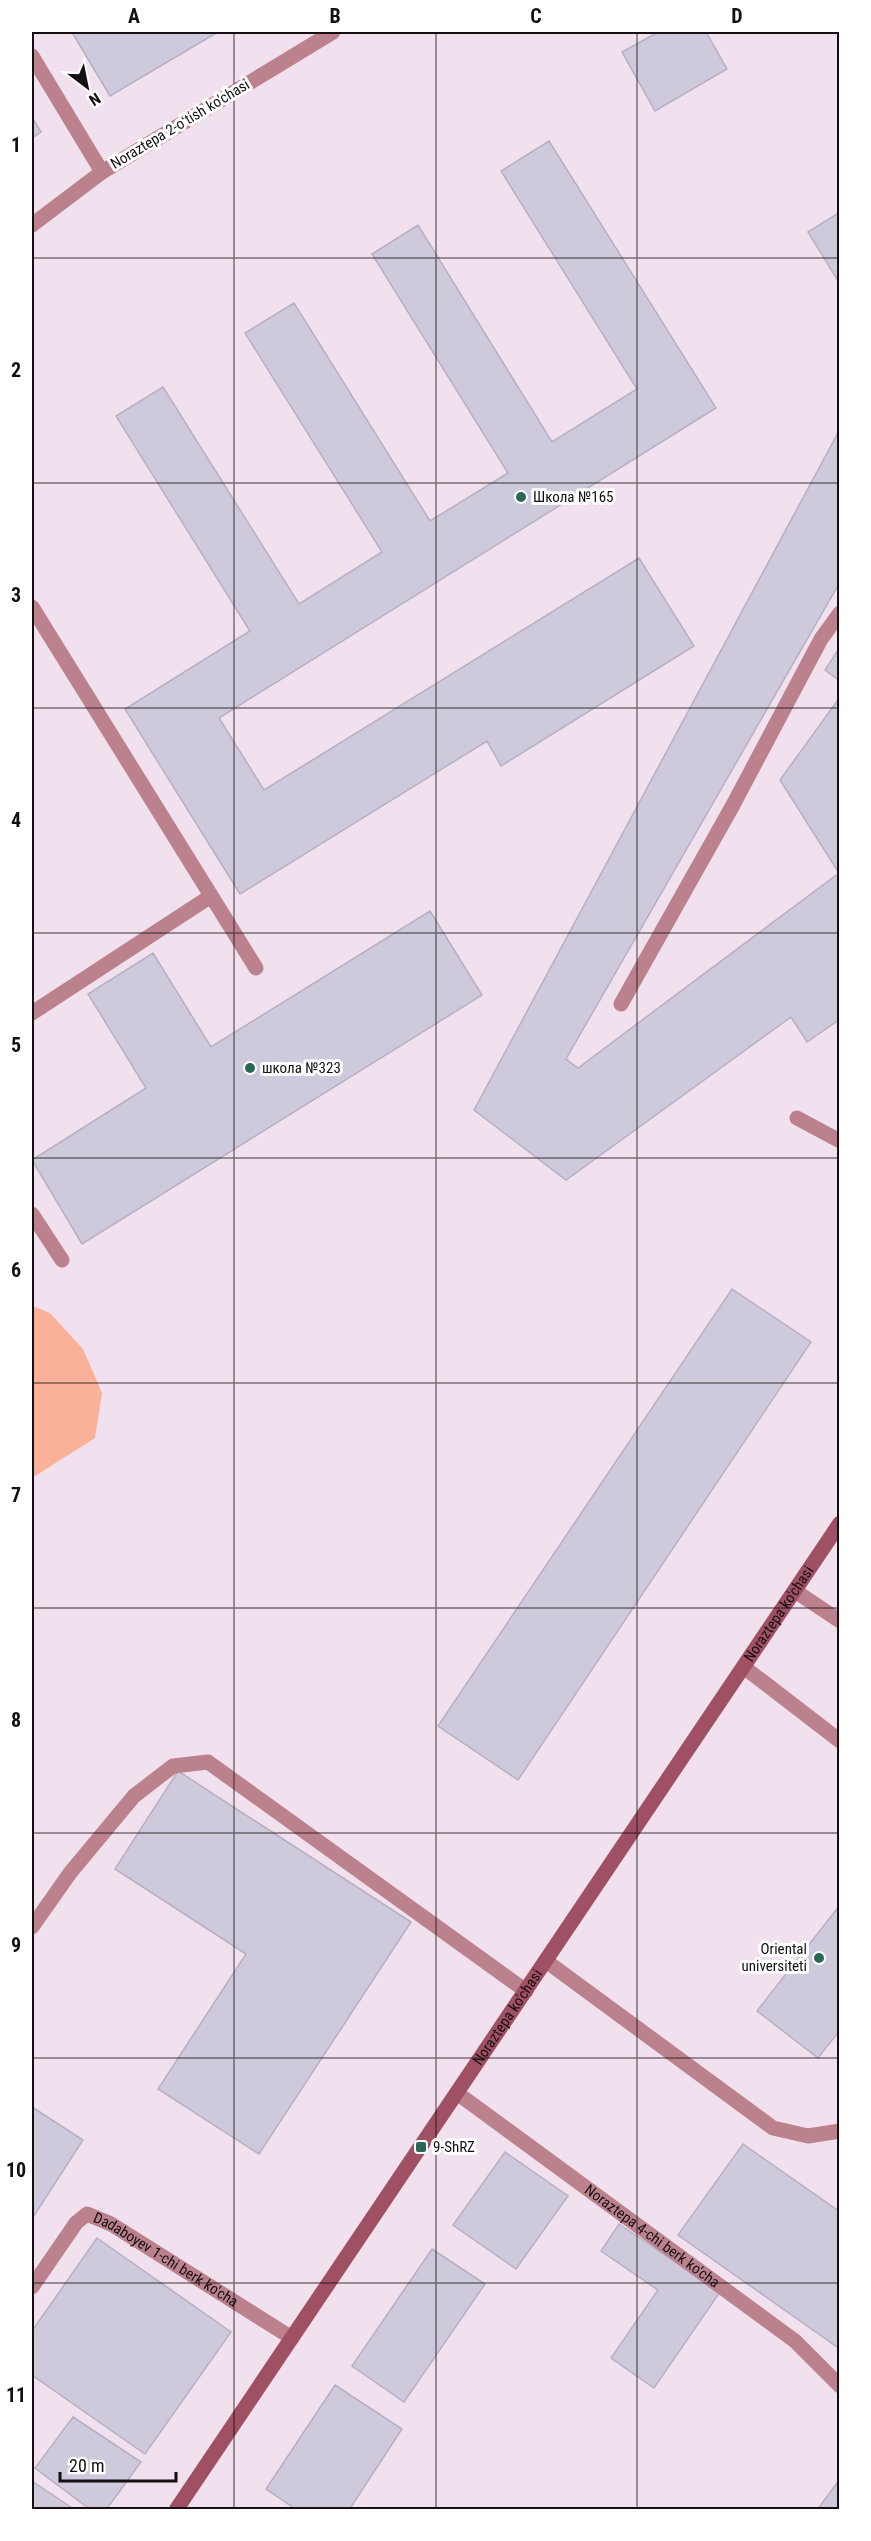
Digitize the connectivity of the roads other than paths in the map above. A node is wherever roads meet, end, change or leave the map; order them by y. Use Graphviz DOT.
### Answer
graph roads {
  1 [pos="333,32"];
  2 [pos="32,56"];
  3 [pos="102,172"];
  4 [pos="32,225"];
  5 [pos="32,607"];
  6 [pos="840,613"];
  7 [pos="211,896"];
  8 [pos="256,968"];
  9 [pos="621,1004"];
  10 [pos="32,1013"];
  11 [pos="797,1118"];
  12 [pos="840,1141"];
  13 [pos="32,1214"];
  14 [pos="62,1260"];
  15 [pos="840,1523"];
  16 [pos="795,1591"];
  17 [pos="840,1621"];
  18 [pos="745,1668"];
  19 [pos="840,1741"];
  20 [pos="32,1927"];
  21 [pos="546,1961"];
  22 [pos="526,1991"];
  23 [pos="457,2093"];
  24 [pos="840,2131"];
  25 [pos="32,2288"];
  26 [pos="292,2338"];
  27 [pos="840,2386"];
  28 [pos="176,2510"];
  1 -- 3 [label="street, Noraztepa 2-oʻtish ko'chasi"];
  2 -- 3 [label="street"];
  3 -- 4 [label="street, Noraztepa 2-oʻtish ko'chasi"];
  5 -- 7 [label="street"];
  6 -- 9 [label="street"];
  7 -- 8 [label="street"];
  7 -- 10 [label="street"];
  11 -- 12 [label="street"];
  13 -- 14 [label="street"];
  15 -- 16 [label="main road, Noraztepa ko'chasi"];
  16 -- 17 [label="street"];
  16 -- 18 [label="main road, Noraztepa ko'chasi"];
  18 -- 19 [label="street"];
  18 -- 21 [label="main road, Noraztepa ko'chasi"];
  20 -- 22 [label="street"];
  21 -- 22 [label="main road, Noraztepa ko'chasi"];
  21 -- 24 [label="street"];
  22 -- 23 [label="main road, Noraztepa ko'chasi"];
  23 -- 26 [label="main road, Noraztepa ko'chasi"];
  23 -- 27 [label="street, Noraztepa 4-chi berk ko'cha"];
  25 -- 26 [label="street, Dadaboyev 1-chi berk ko'cha"];
  26 -- 28 [label="main road, Noraztepa ko'chasi"];
}
